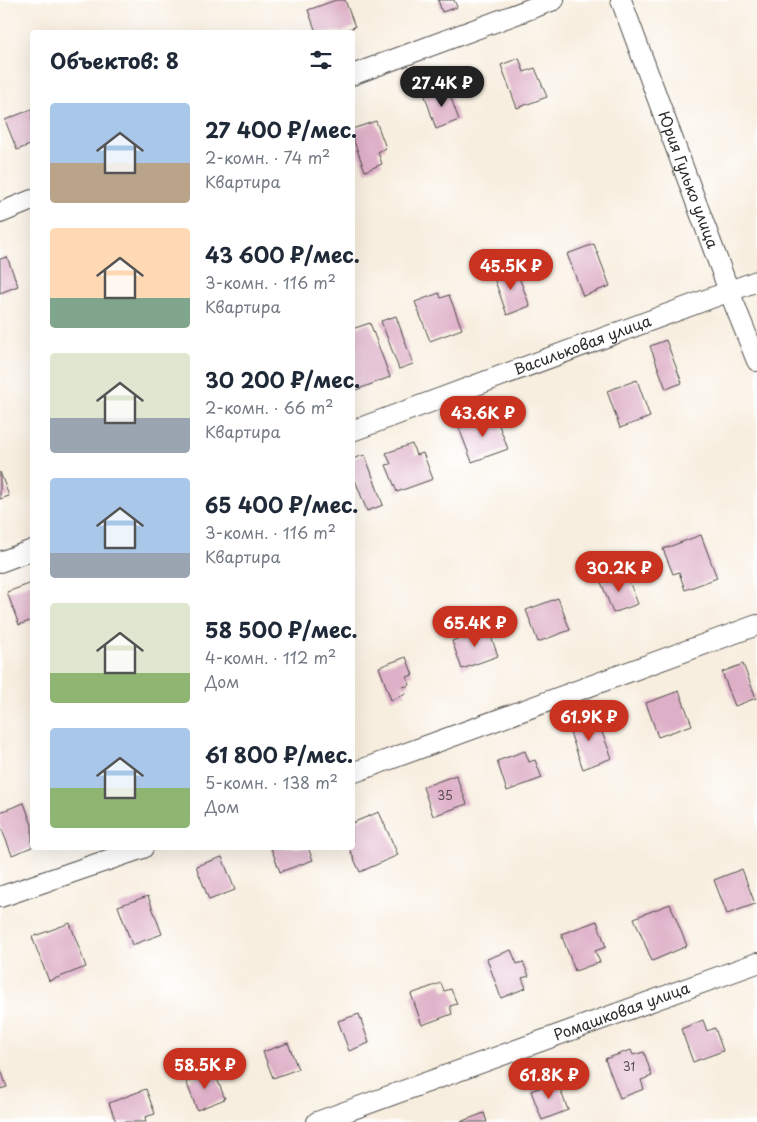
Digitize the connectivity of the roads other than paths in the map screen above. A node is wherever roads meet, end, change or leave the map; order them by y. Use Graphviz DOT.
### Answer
graph roads {
  1 [pos="554,0"];
  2 [pos="621,0"];
  3 [pos="355,74"];
  4 [pos="30,201"];
  5 [pos="0,213"];
  6 [pos="757,281"];
  7 [pos="729,291"];
  8 [pos="757,361"];
  9 [pos="355,430"];
  10 [pos="30,551"];
  11 [pos="0,562"];
  12 [pos="757,626"];
  13 [pos="355,771"];
  14 [pos="137,850"];
  15 [pos="0,897"];
  16 [pos="757,963"];
  17 [pos="318,1122"];
  1 -- 3 [label="street"];
  2 -- 7 [label="street, Юрия Гулько улица"];
  4 -- 5 [label="street"];
  6 -- 7 [label="street, Васильковая улица"];
  7 -- 8 [label="street, Юрия Гулько улица"];
  7 -- 9 [label="street, Васильковая улица"];
  10 -- 11 [label="street"];
  12 -- 13 [label="street"];
  14 -- 15 [label="street"];
  16 -- 17 [label="street, Ромашковая улица"];
}
